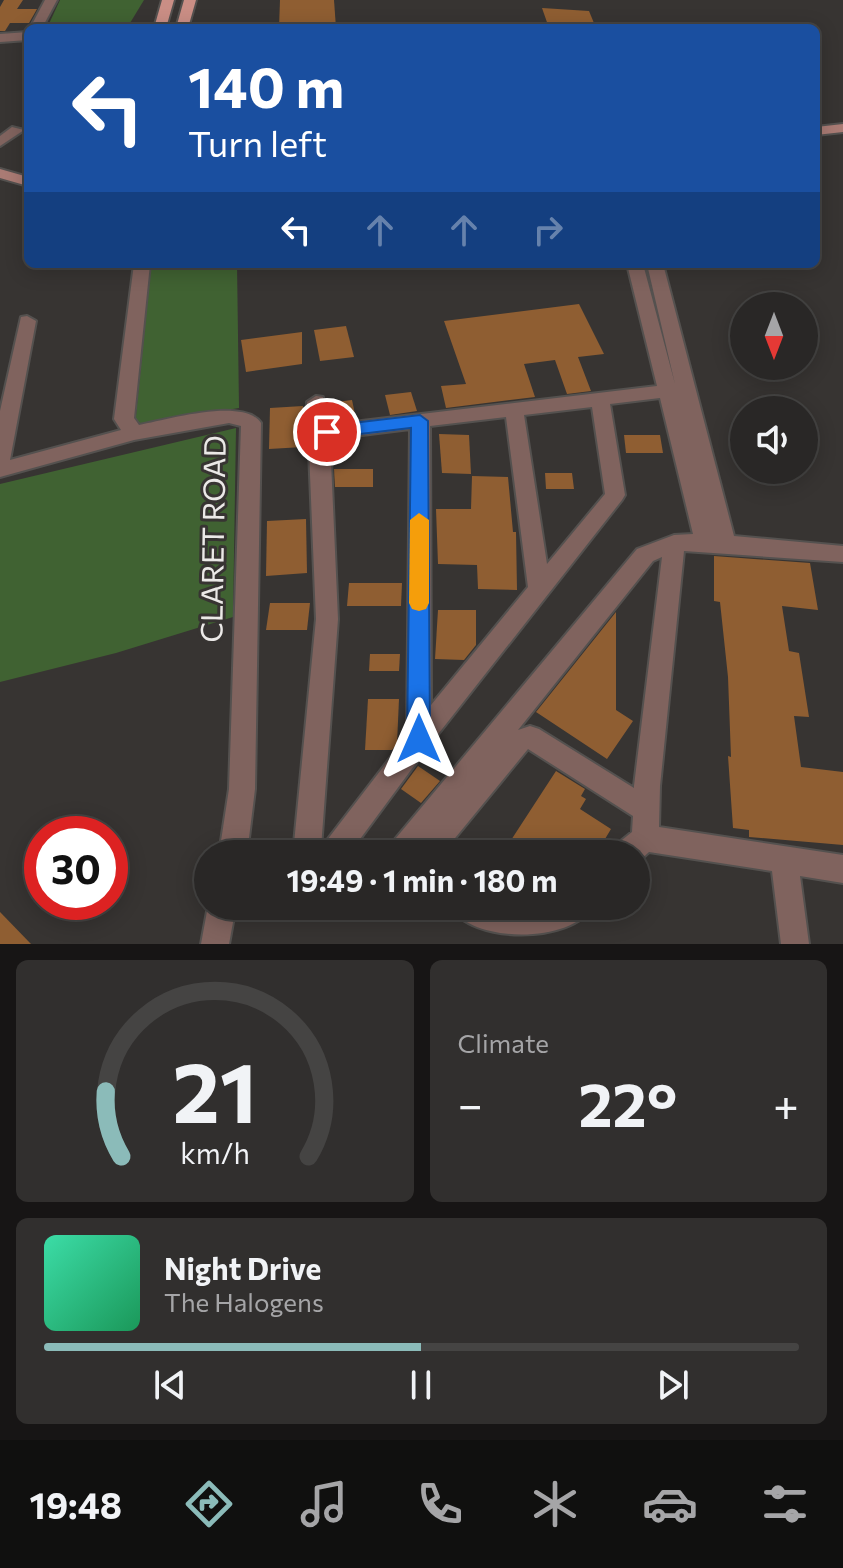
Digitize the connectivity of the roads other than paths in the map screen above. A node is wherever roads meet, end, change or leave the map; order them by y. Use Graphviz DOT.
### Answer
graph roads {
  1 [pos="51,0"];
  2 [pos="168,0"];
  3 [pos="190,0"];
  4 [pos="38,24"];
  5 [pos="161,24"];
  6 [pos="183,24"];
  7 [pos="24,36"];
  8 [pos="0,38"];
  9 [pos="843,128"];
  10 [pos="17,130"];
  11 [pos="820,131"];
  12 [pos="0,142"];
  13 [pos="0,173"];
  14 [pos="24,181"];
  15 [pos="142,268"];
  16 [pos="636,268"];
  17 [pos="656,268"];
  18 [pos="27,321"];
  19 [pos="686,389"];
  20 [pos="665,391"];
  21 [pos="600,398"];
  22 [pos="316,402"];
  23 [pos="514,409"];
  24 [pos="420,421"];
  25 [pos="134,433"];
  26 [pos="320,436"];
  27 [pos="0,460"];
  28 [pos="0,470"];
  29 [pos="710,517"];
  30 [pos="716,542"];
  31 [pos="674,543"];
  32 [pos="843,554"];
  33 [pos="540,592"];
  34 [pos="419,739"];
  35 [pos="646,810"];
  36 [pos="235,840"];
  37 [pos="308,840"];
  38 [pos="343,840"];
  39 [pos="412,840"];
  40 [pos="436,840"];
  41 [pos="638,840"];
  42 [pos="650,848"];
  43 [pos="784,862"];
  44 [pos="843,869"];
  45 [pos="219,920"];
  46 [pos="484,920"];
  47 [pos="567,920"];
  48 [pos="215,944"];
  49 [pos="795,944"];
  1 -- 4 [label="street"];
  2 -- 5 [label="main road"];
  3 -- 6 [label="main road"];
  7 -- 8 [label="street"];
  9 -- 11 [label="main road"];
  10 -- 12 [label="street"];
  13 -- 14 [label="main road"];
  15 -- 25 [label="street"];
  16 -- 20 [label="street"];
  17 -- 19 [label="street"];
  18 -- 27 [label="street"];
  19 -- 20 [label="street"];
  19 -- 29 [label="street"];
  20 -- 21 [label="street"];
  20 -- 29 [label="street"];
  21 -- 23 [label="street"];
  21 -- 33 [label="street"];
  22 -- 26 [label="street"];
  23 -- 24 [label="street"];
  23 -- 33 [label="street"];
  24 -- 26 [label="street"];
  24 -- 34 [label="street"];
  25 -- 28 [label="street"];
  25 -- 36 [label="street, CLARET ROAD"];
  26 -- 37 [label="street"];
  29 -- 30 [label="street"];
  30 -- 31 [label="street"];
  30 -- 32 [label="street"];
  31 -- 35 [label="street"];
  31 -- 39 [label="street"];
  33 -- 34 [label="street"];
  34 -- 38 [label="street"];
  35 -- 40 [label="street"];
  35 -- 41 [label="street"];
  42 -- 43 [label="street"];
  43 -- 44 [label="street"];
  43 -- 49 [label="street"];
  45 -- 48 [label="street"];
  46 -- 47 [label="street"];
}
